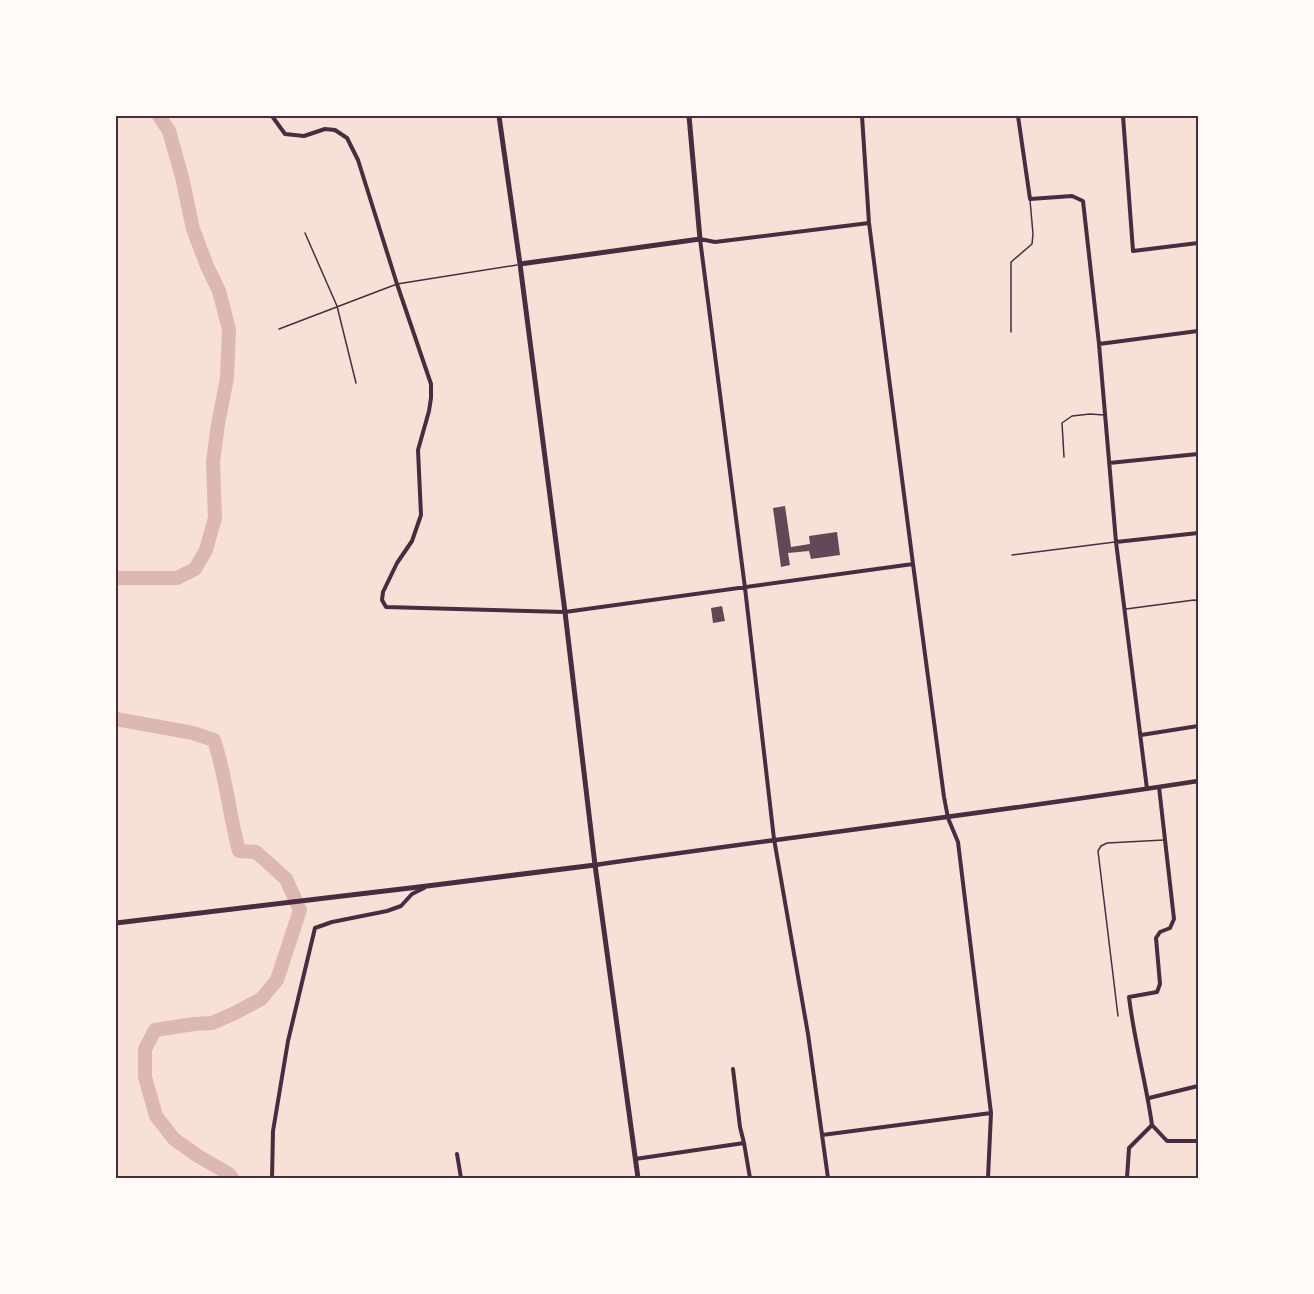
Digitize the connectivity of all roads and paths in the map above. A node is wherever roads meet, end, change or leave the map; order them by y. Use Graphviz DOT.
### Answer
graph roads {
  1 [pos="272,116"];
  2 [pos="499,116"];
  3 [pos="688,116"];
  4 [pos="862,116"];
  5 [pos="1018,116"];
  6 [pos="1123,116"];
  7 [pos="1030,199"];
  8 [pos="869,223"];
  9 [pos="305,233"];
  10 [pos="700,239"];
  11 [pos="1198,243"];
  12 [pos="520,264"];
  13 [pos="397,284"];
  14 [pos="337,306"];
  15 [pos="279,329"];
  16 [pos="1198,331"];
  17 [pos="1011,332"];
  18 [pos="1099,344"];
  19 [pos="356,384"];
  20 [pos="1105,415"];
  21 [pos="1198,454"];
  22 [pos="1064,457"];
  23 [pos="1109,463"];
  24 [pos="1198,532"];
  25 [pos="1116,542"];
  26 [pos="1012,555"];
  27 [pos="913,564"];
  28 [pos="745,588"];
  29 [pos="1198,601"];
  30 [pos="1125,609"];
  31 [pos="565,612"];
  32 [pos="1198,726"];
  33 [pos="1141,735"];
  34 [pos="1198,781"];
  35 [pos="1159,787"];
  36 [pos="1148,789"];
  37 [pos="948,818"];
  38 [pos="774,839"];
  39 [pos="1165,840"];
  40 [pos="595,865"];
  41 [pos="427,886"];
  42 [pos="116,923"];
  43 [pos="1118,1016"];
  44 [pos="732,1069"];
  45 [pos="1198,1086"];
  46 [pos="1149,1098"];
  47 [pos="991,1113"];
  48 [pos="1152,1125"];
  49 [pos="822,1135"];
  50 [pos="1198,1142"];
  51 [pos="744,1143"];
  52 [pos="457,1154"];
  53 [pos="635,1159"];
  54 [pos="272,1179"];
  55 [pos="461,1179"];
  56 [pos="638,1179"];
  57 [pos="750,1179"];
  58 [pos="828,1179"];
  59 [pos="988,1179"];
  60 [pos="1127,1179"];
  1 -- 13 [label="street"];
  2 -- 12 [label="main road"];
  3 -- 10 [label="main road"];
  4 -- 8 [label="street"];
  5 -- 7 [label="street"];
  6 -- 11 [label="street"];
  7 -- 17 [label="lane"];
  7 -- 18 [label="street"];
  8 -- 10 [label="street"];
  8 -- 27 [label="street"];
  9 -- 14 [label="lane"];
  10 -- 12 [label="main road"];
  10 -- 28 [label="street"];
  12 -- 13 [label="lane"];
  12 -- 31 [label="main road"];
  13 -- 14 [label="lane"];
  13 -- 31 [label="street"];
  14 -- 15 [label="lane"];
  14 -- 19 [label="lane"];
  16 -- 18 [label="street"];
  18 -- 20 [label="street"];
  20 -- 22 [label="lane"];
  20 -- 23 [label="street"];
  21 -- 23 [label="street"];
  23 -- 25 [label="street"];
  24 -- 25 [label="street"];
  25 -- 26 [label="lane"];
  25 -- 30 [label="street"];
  27 -- 28 [label="street"];
  27 -- 37 [label="street"];
  28 -- 31 [label="street"];
  28 -- 38 [label="street"];
  29 -- 30 [label="lane"];
  30 -- 33 [label="street"];
  31 -- 40 [label="main road"];
  32 -- 33 [label="street"];
  33 -- 36 [label="street"];
  34 -- 35 [label="street"];
  35 -- 36 [label="street"];
  35 -- 39 [label="street"];
  36 -- 37 [label="street"];
  37 -- 38 [label="street"];
  37 -- 47 [label="street"];
  38 -- 40 [label="street"];
  38 -- 49 [label="street"];
  39 -- 43 [label="lane"];
  39 -- 46 [label="street"];
  40 -- 41 [label="main road"];
  40 -- 53 [label="main road"];
  41 -- 42 [label="main road"];
  41 -- 54 [label="street"];
  44 -- 51 [label="street"];
  45 -- 46 [label="street"];
  46 -- 48 [label="street"];
  47 -- 49 [label="street"];
  47 -- 59 [label="street"];
  48 -- 50 [label="street"];
  48 -- 60 [label="street"];
  49 -- 58 [label="street"];
  51 -- 53 [label="street"];
  51 -- 57 [label="street"];
  52 -- 55 [label="street"];
  53 -- 56 [label="main road"];
}
